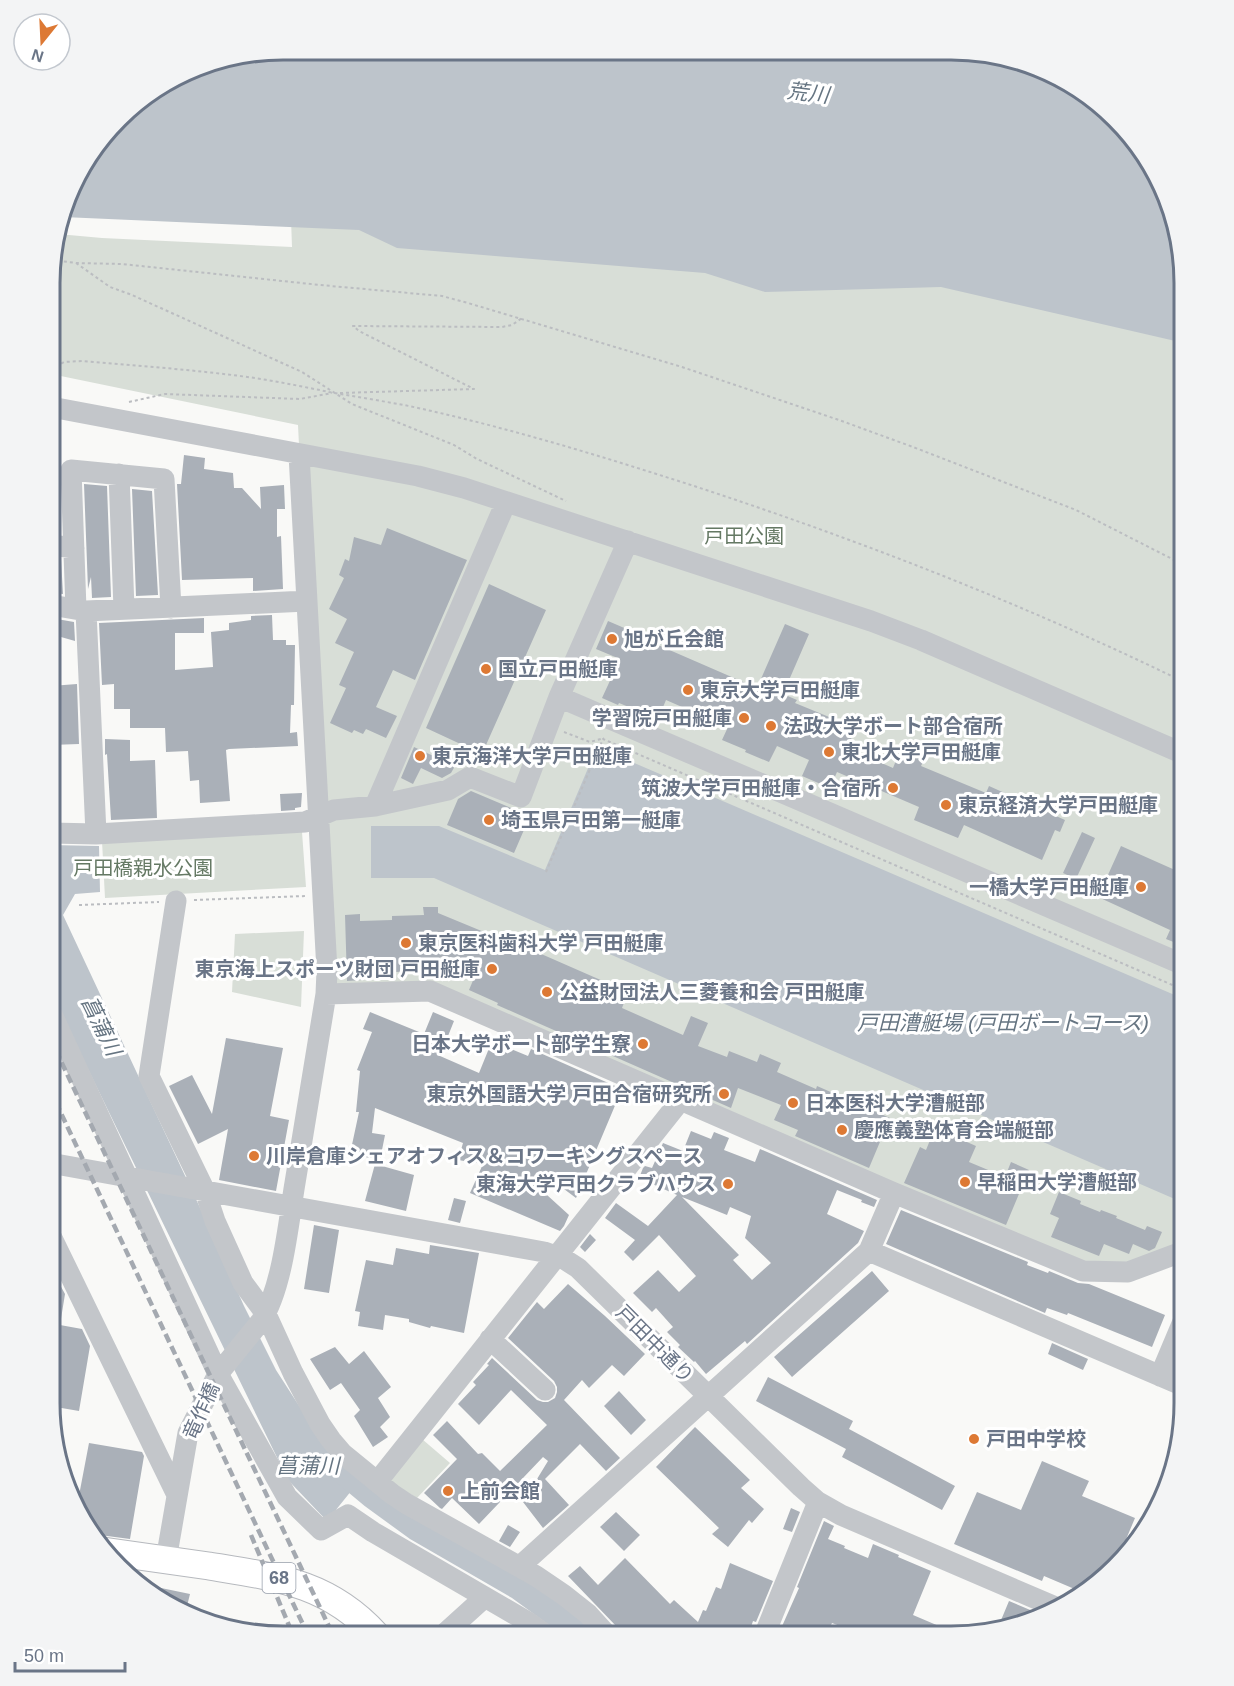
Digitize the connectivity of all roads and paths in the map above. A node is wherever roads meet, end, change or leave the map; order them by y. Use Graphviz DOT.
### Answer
graph roads {
  1 [pos="61,261"];
  2 [pos="76,263"];
  3 [pos="522,318"];
  4 [pos="60,364"];
  5 [pos="333,393"];
  6 [pos="60,409"];
  7 [pos="110,417"];
  8 [pos="299,454"];
  9 [pos="119,474"];
  10 [pos="506,502"];
  11 [pos="569,503"];
  12 [pos="628,541"];
  13 [pos="60,546"];
  14 [pos="74,548"];
  15 [pos="1174,560"];
  16 [pos="307,601"];
  17 [pos="60,606"];
  18 [pos="171,608"];
  19 [pos="124,609"];
  20 [pos="81,610"];
  21 [pos="1174,677"];
  22 [pos="560,697"];
  23 [pos="548,726"];
  24 [pos="639,731"];
  25 [pos="603,739"];
  26 [pos="1174,750"];
  27 [pos="375,806"];
  28 [pos="319,816"];
  29 [pos="60,833"];
  30 [pos="96,834"];
  31 [pos="546,872"];
  32 [pos="324,896"];
  33 [pos="176,901"];
  34 [pos="79,905"];
  35 [pos="1174,961"];
  36 [pos="1174,986"];
  37 [pos="326,994"];
  38 [pos="60,1031"];
  39 [pos="680,1101"];
  40 [pos="60,1164"];
  41 [pos="129,1177"];
  42 [pos="204,1191"];
  43 [pos="894,1193"];
  44 [pos="291,1206"];
  45 [pos="870,1251"];
  46 [pos="60,1255"];
  47 [pos="1174,1255"];
  48 [pos="556,1256"];
  49 [pos="263,1317"];
  50 [pos="490,1339"];
  51 [pos="1174,1343"];
  52 [pos="219,1372"];
  53 [pos="1160,1376"];
  54 [pos="1174,1382"];
  55 [pos="545,1389"];
  56 [pos="708,1396"];
  57 [pos="377,1482"];
  58 [pos="176,1493"];
  59 [pos="818,1502"];
  60 [pos="118,1553"];
  61 [pos="166,1560"];
  62 [pos="519,1567"];
  63 [pos="485,1597"];
  64 [pos="1046,1605"];
  65 [pos="366,1626"];
  66 [pos="453,1626"];
  67 [pos="534,1626"];
  68 [pos="599,1626"];
  69 [pos="768,1626"];
  1 -- 2 [label="path"];
  2 -- 3 [label="path"];
  2 -- 5 [label="path"];
  3 -- 5 [label="path"];
  3 -- 15 [label="path"];
  4 -- 5 [label="path"];
  5 -- 7 [label="path"];
  5 -- 11 [label="path"];
  5 -- 21 [label="path"];
  6 -- 7 [label="street"];
  7 -- 8 [label="street"];
  8 -- 10 [label="street"];
  8 -- 16 [label="street, 竜作橋"];
  9 -- 14 [label="street"];
  9 -- 18 [label="street"];
  9 -- 19 [label="street"];
  10 -- 12 [label="street"];
  10 -- 27 [label="street"];
  12 -- 22 [label="street"];
  12 -- 26 [label="street"];
  13 -- 14 [label="street"];
  14 -- 20 [label="street"];
  16 -- 18 [label="street"];
  16 -- 28 [label="street, 竜作橋"];
  17 -- 20 [label="street"];
  18 -- 19 [label="street"];
  19 -- 20 [label="street"];
  20 -- 30 [label="street"];
  22 -- 23 [label="street"];
  22 -- 24 [label="street"];
  23 -- 25 [label="path"];
  23 -- 27 [label="street"];
  24 -- 25 [label="path"];
  24 -- 35 [label="street"];
  25 -- 31 [label="path"];
  25 -- 36 [label="path"];
  27 -- 28 [label="street"];
  28 -- 30 [label="street"];
  28 -- 32 [label="street, 竜作橋"];
  29 -- 30 [label="street"];
  32 -- 33 [label="path"];
  32 -- 37 [label="street, 竜作橋"];
  33 -- 34 [label="path"];
  33 -- 42 [label="street"];
  37 -- 39 [label="street"];
  37 -- 44 [label="street, 竜作橋"];
  38 -- 41 [label="street"];
  39 -- 43 [label="street"];
  39 -- 48 [label="street"];
  40 -- 41 [label="street"];
  41 -- 42 [label="street, 戸田中通り"];
  41 -- 52 [label="street"];
  42 -- 44 [label="street, 戸田中通り"];
  42 -- 49 [label="street"];
  43 -- 45 [label="street"];
  43 -- 47 [label="street"];
  44 -- 48 [label="street, 戸田中通り"];
  44 -- 49 [label="street, 竜作橋"];
  45 -- 53 [label="street"];
  45 -- 56 [label="street"];
  46 -- 58 [label="street"];
  48 -- 50 [label="street"];
  48 -- 56 [label="street, 戸田中通り"];
  49 -- 52 [label="street, 竜作橋"];
  49 -- 57 [label="street"];
  50 -- 55 [label="street"];
  50 -- 57 [label="street"];
  51 -- 53 [label="street"];
  52 -- 58 [label="street, 竜作橋"];
  52 -- 63 [label="street"];
  53 -- 54 [label="street"];
  56 -- 59 [label="street, 戸田中通り"];
  56 -- 62 [label="street"];
  57 -- 62 [label="street"];
  58 -- 61 [label="street, 竜作橋"];
  59 -- 64 [label="street, 戸田中通り"];
  59 -- 69 [label="street"];
  60 -- 61 [label="main road, 68"];
  61 -- 65 [label="main road, 68"];
  62 -- 68 [label="street"];
  63 -- 66 [label="street"];
  63 -- 67 [label="street"];
}
